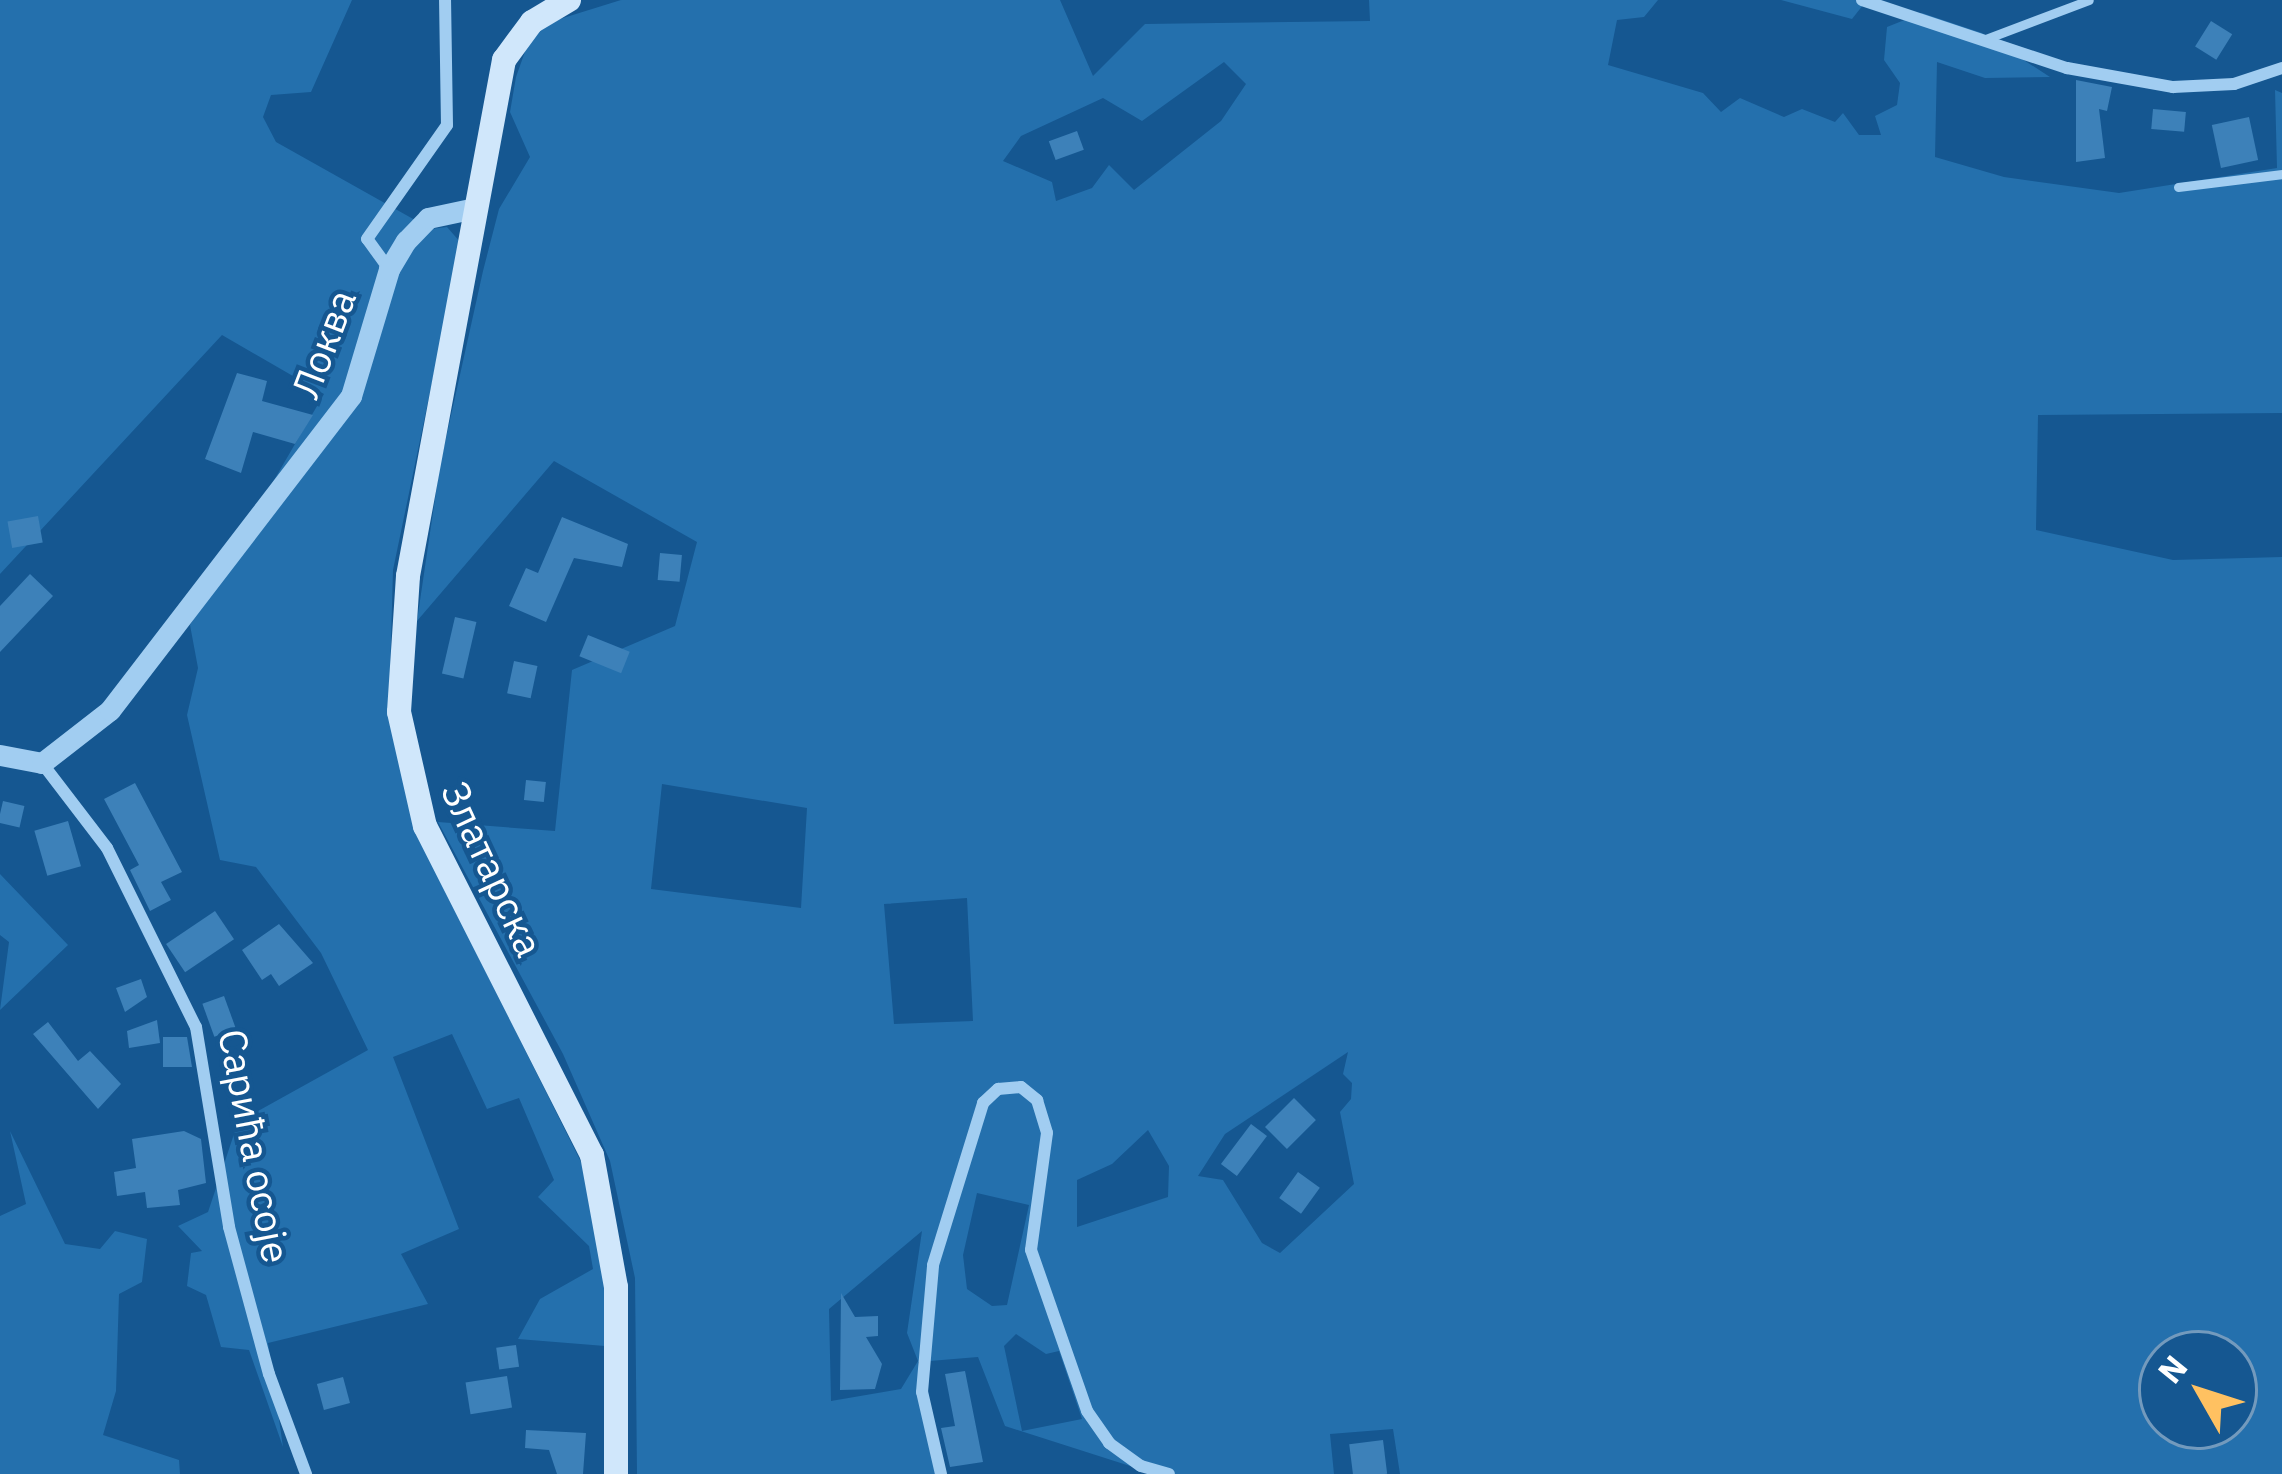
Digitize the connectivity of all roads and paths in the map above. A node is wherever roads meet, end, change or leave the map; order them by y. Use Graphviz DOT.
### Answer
graph roads {
  1 [pos="446,0"];
  2 [pos="569,0"];
  3 [pos="1862,0"];
  4 [pos="2089,0"];
  5 [pos="1983,40"];
  6 [pos="2282,68"];
  7 [pos="2282,174"];
  8 [pos="2178,187"];
  9 [pos="476,208"];
  10 [pos="388,269"];
  11 [pos="0,754"];
  12 [pos="42,763"];
  13 [pos="306,1474"];
  14 [pos="616,1474"];
  15 [pos="941,1474"];
  16 [pos="1169,1474"];
  1 -- 10 [label="street"];
  2 -- 9 [label="main road"];
  3 -- 5 [label="street"];
  4 -- 5 [label="lane"];
  5 -- 6 [label="street"];
  7 -- 8 [label="lane"];
  9 -- 10 [label="street, Локва"];
  9 -- 14 [label="main road, Златарска"];
  10 -- 12 [label="street, Локва"];
  11 -- 12 [label="street"];
  12 -- 13 [label="street, Сарића осоје"];
  15 -- 16 [label="street"];
}
